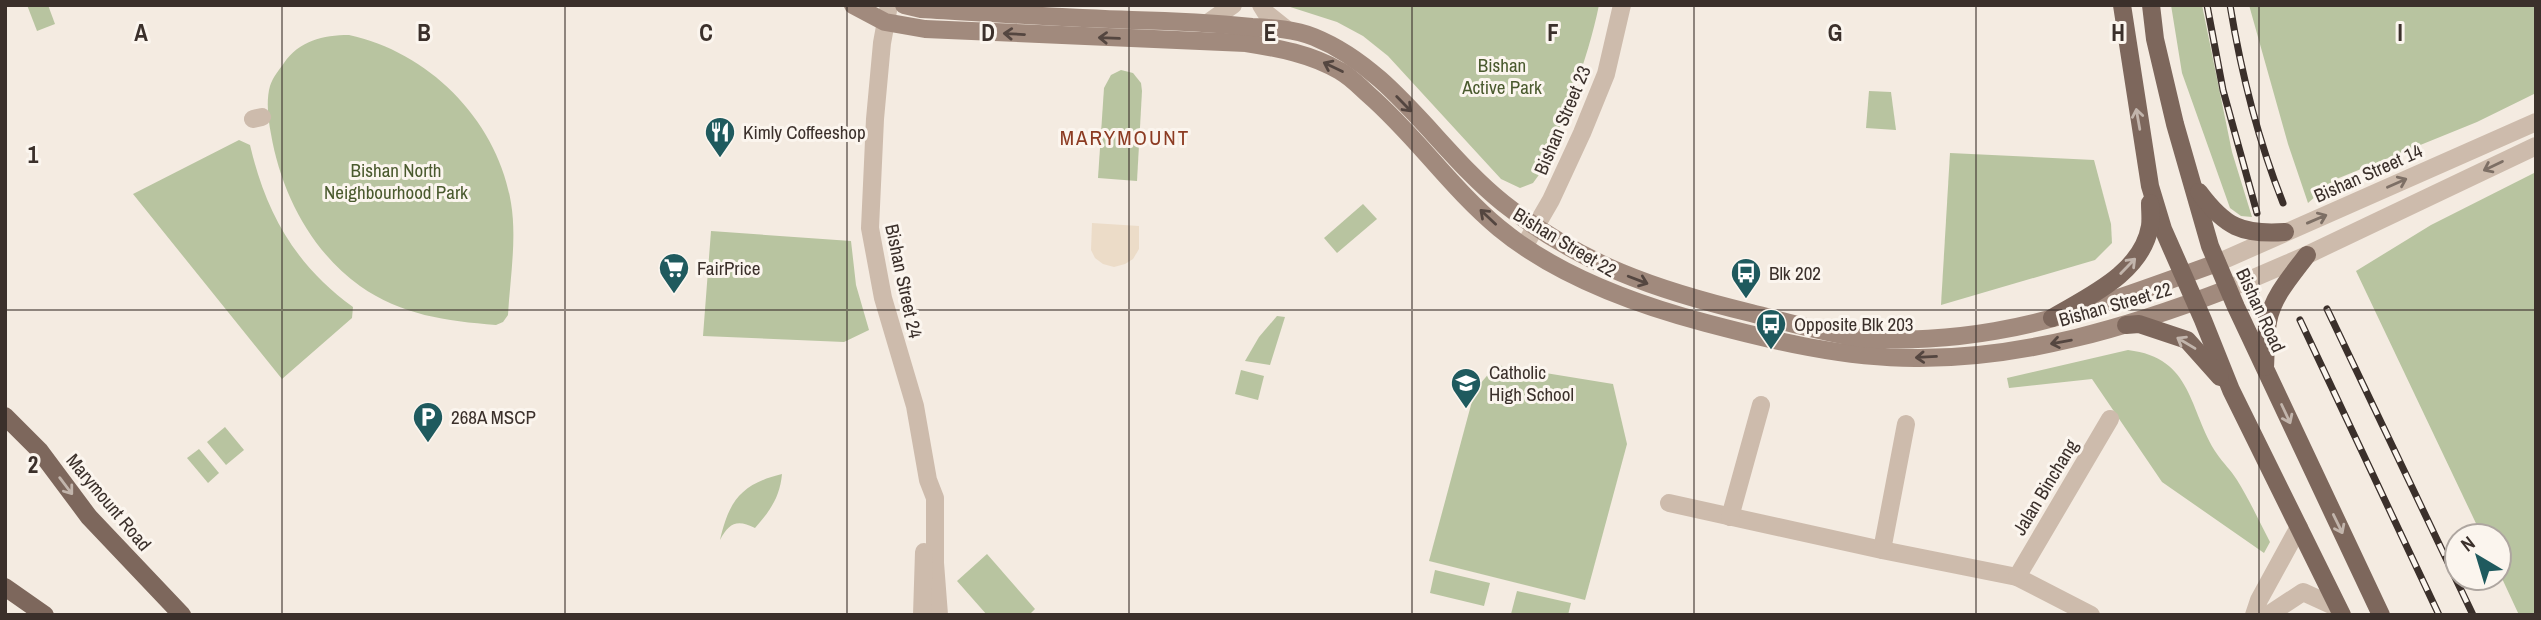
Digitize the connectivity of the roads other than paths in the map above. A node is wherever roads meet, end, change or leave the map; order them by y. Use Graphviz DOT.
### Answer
graph roads {
  1 [pos="853,5"];
  2 [pos="904,5"];
  3 [pos="1233,5"];
  4 [pos="1261,5"];
  5 [pos="1622,5"];
  6 [pos="2122,5"];
  7 [pos="2151,5"];
  8 [pos="887,13"];
  9 [pos="1209,23"];
  10 [pos="1286,29"];
  11 [pos="2532,125"];
  12 [pos="2536,145"];
  13 [pos="2191,180"];
  14 [pos="2150,186"];
  15 [pos="1535,226"];
  16 [pos="2286,232"];
  17 [pos="1525,245"];
  18 [pos="2307,255"];
  19 [pos="2217,263"];
  20 [pos="2183,275"];
  21 [pos="2228,289"];
  22 [pos="2195,302"];
  23 [pos="2052,318"];
  24 [pos="2126,325"];
  25 [pos="2264,366"];
  26 [pos="2231,390"];
  27 [pos="1761,405"];
  28 [pos="5,416"];
  29 [pos="2110,419"];
  30 [pos="1906,424"];
  31 [pos="928,480"];
  32 [pos="1669,503"];
  33 [pos="1730,517"];
  34 [pos="2299,527"];
  35 [pos="1882,550"];
  36 [pos="2017,577"];
  37 [pos="5,587"];
  38 [pos="2340,611"];
  39 [pos="45,615"];
  40 [pos="182,615"];
  41 [pos="922,615"];
  42 [pos="939,615"];
  43 [pos="2091,615"];
  44 [pos="2254,615"];
  45 [pos="2268,615"];
  46 [pos="2381,615"];
  1 -- 8 [label="main road, Bishan Street 22"];
  2 -- 9 [label="main road, Bishan Street 22"];
  3 -- 9 [label="street"];
  4 -- 10 [label="street"];
  5 -- 15 [label="street, Bishan Street 23"];
  14 -- 6 [label="main road, one-way"];
  7 -- 13 [label="main road, Bishan Road"];
  17 -- 8 [label="main road, Bishan Street 22, one-way"];
  8 -- 31 [label="street, Bishan Street 24"];
  9 -- 10 [label="main road, Bishan Street 22"];
  10 -- 15 [label="main road, Bishan Street 22, one-way"];
  16 -- 11 [label="street, Bishan Street 14, one-way"];
  12 -- 18 [label="street, one-way"];
  13 -- 16 [label="main road"];
  13 -- 19 [label="main road, Bishan Road"];
  14 -- 20 [label="main road"];
  23 -- 14 [label="main road, one-way"];
  15 -- 17 [label="street, Bishan Street 23"];
  15 -- 23 [label="main road, Bishan Street 22, one-way"];
  16 -- 19 [label="street, Bishan Street 14"];
  24 -- 17 [label="main road, Bishan Street 22, one-way"];
  18 -- 21 [label="street"];
  18 -- 25 [label="main road"];
  19 -- 20 [label="main road, Bishan Street 22"];
  19 -- 21 [label="main road, Bishan Road"];
  20 -- 22 [label="main road"];
  20 -- 23 [label="main road, Bishan Street 22"];
  21 -- 22 [label="main road, Bishan Street 22"];
  21 -- 25 [label="main road, Bishan Road"];
  22 -- 24 [label="main road, Bishan Street 22"];
  22 -- 26 [label="main road"];
  26 -- 24 [label="main road, one-way"];
  25 -- 46 [label="main road, Bishan Road, one-way"];
  26 -- 34 [label="main road"];
  27 -- 33 [label="street"];
  28 -- 40 [label="main road, Marymount Road, one-way"];
  29 -- 36 [label="street, Jalan Binchang"];
  30 -- 35 [label="street"];
  31 -- 41 [label="street, Bishan Street 24"];
  31 -- 42 [label="street, Bishan Street 24"];
  32 -- 33 [label="street"];
  33 -- 35 [label="street"];
  34 -- 38 [label="main road"];
  34 -- 44 [label="street"];
  35 -- 36 [label="street"];
  36 -- 43 [label="street"];
  37 -- 39 [label="main road"];
  38 -- 45 [label="street"];
}
